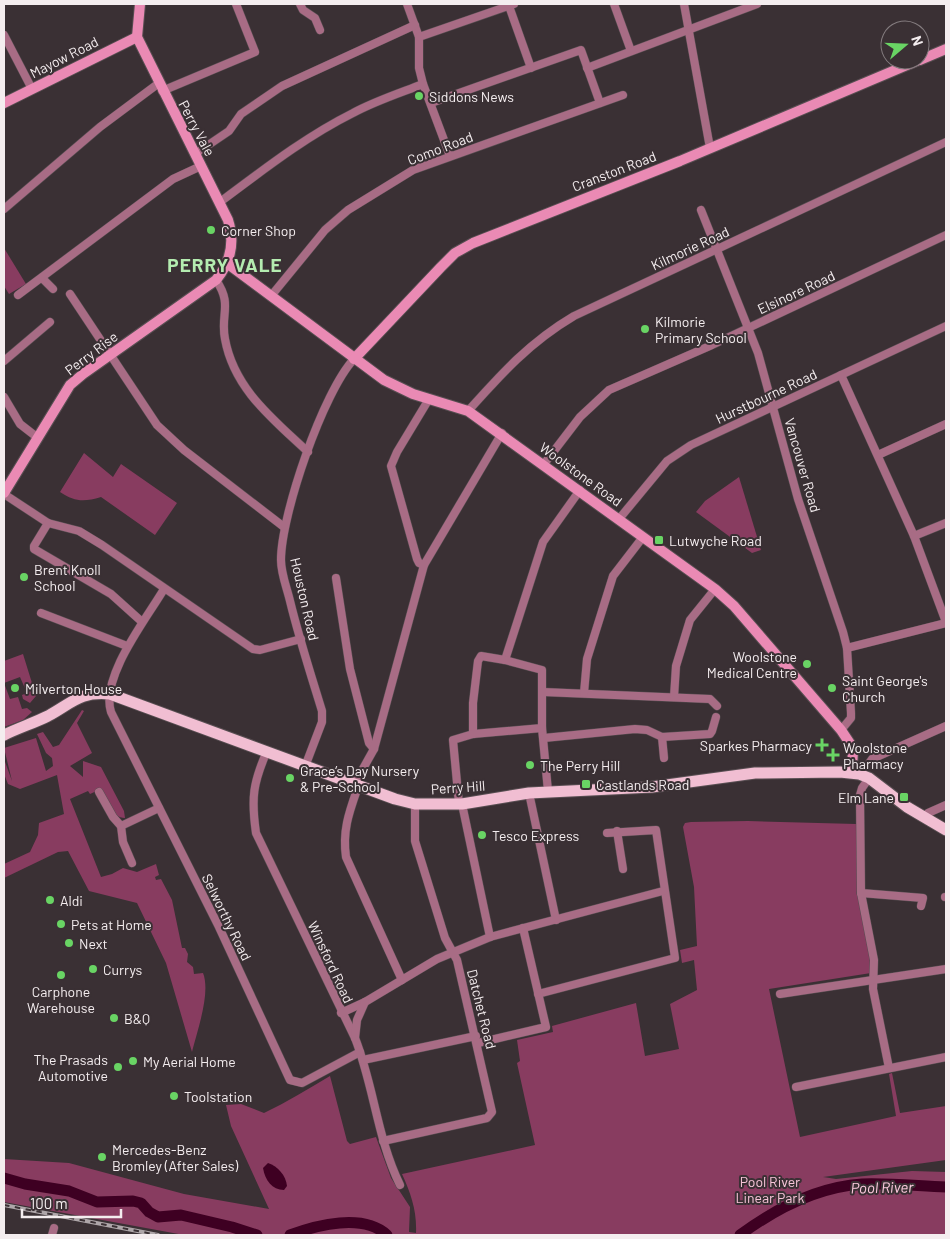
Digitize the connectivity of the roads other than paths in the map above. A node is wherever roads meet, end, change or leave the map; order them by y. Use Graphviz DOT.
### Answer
graph roads {
  1 [pos="140,4"];
  2 [pos="236,4"];
  3 [pos="300,4"];
  4 [pos="407,4"];
  5 [pos="614,4"];
  6 [pos="684,4"];
  7 [pos="757,4"];
  8 [pos="512,5"];
  9 [pos="415,24"];
  10 [pos="688,29"];
  11 [pos="320,30"];
  12 [pos="4,35"];
  13 [pos="137,37"];
  14 [pos="419,37"];
  15 [pos="946,49"];
  16 [pos="631,51"];
  17 [pos="930,56"];
  18 [pos="531,68"];
  19 [pos="587,68"];
  20 [pos="896,70"];
  21 [pos="424,84"];
  22 [pos="161,87"];
  23 [pos="32,88"];
  24 [pos="624,95"];
  25 [pos="4,103"];
  26 [pos="430,103"];
  27 [pos="600,103"];
  28 [pos="946,142"];
  29 [pos="710,148"];
  30 [pos="195,154"];
  31 [pos="450,156"];
  32 [pos="201,166"];
  33 [pos="220,202"];
  34 [pos="4,209"];
  35 [pos="701,210"];
  36 [pos="946,235"];
  37 [pos="717,250"];
  38 [pos="228,264"];
  39 [pos="42,278"];
  40 [pos="216,280"];
  41 [pos="53,289"];
  42 [pos="70,294"];
  43 [pos="18,295"];
  44 [pos="271,296"];
  45 [pos="50,322"];
  46 [pos="946,326"];
  47 [pos="749,328"];
  48 [pos="111,355"];
  49 [pos="354,359"];
  50 [pos="4,361"];
  51 [pos="841,375"];
  52 [pos="4,396"];
  53 [pos="429,399"];
  54 [pos="773,407"];
  55 [pos="468,411"];
  56 [pos="946,424"];
  57 [pos="502,433"];
  58 [pos="38,438"];
  59 [pos="308,452"];
  60 [pos="878,455"];
  61 [pos="544,464"];
  62 [pos="580,490"];
  63 [pos="4,494"];
  64 [pos="619,519"];
  65 [pos="48,523"];
  66 [pos="946,523"];
  67 [pos="284,527"];
  68 [pos="914,536"];
  69 [pos="643,537"];
  70 [pos="424,565"];
  71 [pos="336,578"];
  72 [pos="164,589"];
  73 [pos="715,589"];
  74 [pos="41,613"];
  75 [pos="141,621"];
  76 [pos="946,622"];
  77 [pos="300,639"];
  78 [pos="128,646"];
  79 [pos="847,648"];
  80 [pos="505,660"];
  81 [pos="543,692"];
  82 [pos="584,693"];
  83 [pos="110,694"];
  84 [pos="674,697"];
  85 [pos="717,706"];
  86 [pos="716,717"];
  87 [pos="946,726"];
  88 [pos="542,728"];
  89 [pos="841,730"];
  90 [pos="473,734"];
  91 [pos="4,735"];
  92 [pos="662,737"];
  93 [pos="544,738"];
  94 [pos="374,749"];
  95 [pos="267,751"];
  96 [pos="664,758"];
  97 [pos="306,764"];
  98 [pos="867,766"];
  99 [pos="852,773"];
  100 [pos="869,778"];
  101 [pos="357,784"];
  102 [pos="548,791"];
  103 [pos="99,792"];
  104 [pos="529,793"];
  105 [pos="415,804"];
  106 [pos="460,804"];
  107 [pos="946,804"];
  108 [pos="159,808"];
  109 [pos="926,818"];
  110 [pos="121,826"];
  111 [pos="946,830"];
  112 [pos="616,831"];
  113 [pos="607,833"];
  114 [pos="132,863"];
  115 [pos="623,869"];
  116 [pos="924,889"];
  117 [pos="663,890"];
  118 [pos="861,892"];
  119 [pos="556,920"];
  120 [pos="522,928"];
  121 [pos="490,937"];
  122 [pos="452,952"];
  123 [pos="946,969"];
  124 [pos="402,980"];
  125 [pos="874,980"];
  126 [pos="538,994"];
  127 [pos="780,994"];
  128 [pos="365,1002"];
  129 [pos="341,1013"];
  130 [pos="355,1038"];
  131 [pos="477,1040"];
  132 [pos="360,1052"];
  133 [pos="946,1057"];
  134 [pos="363,1060"];
  135 [pos="889,1068"];
  136 [pos="796,1087"];
  137 [pos="383,1141"];
  138 [pos="400,1185"];
  1 -- 13 [label="street"];
  2 -- 22 [label="street"];
  3 -- 11 [label="street"];
  4 -- 9 [label="street"];
  5 -- 16 [label="street"];
  6 -- 10 [label="street"];
  7 -- 10 [label="street"];
  8 -- 14 [label="street"];
  8 -- 18 [label="street"];
  9 -- 14 [label="street"];
  9 -- 30 [label="street"];
  10 -- 16 [label="street"];
  10 -- 29 [label="street"];
  12 -- 23 [label="street"];
  13 -- 22 [label="street, Perry Vale"];
  13 -- 23 [label="street, Mayow Road"];
  14 -- 21 [label="street"];
  15 -- 17 [label="street, Cranston Road"];
  16 -- 19 [label="street"];
  18 -- 19 [label="street"];
  18 -- 26 [label="street"];
  19 -- 27 [label="street"];
  20 -- 29 [label="street, Cranston Road"];
  21 -- 26 [label="street"];
  21 -- 33 [label="street"];
  22 -- 30 [label="street, Perry Vale"];
  22 -- 34 [label="street"];
  23 -- 25 [label="street, Mayow Road"];
  24 -- 27 [label="street, Como Road"];
  26 -- 31 [label="street"];
  27 -- 31 [label="street, Como Road"];
  28 -- 37 [label="street, Kilmorie Road"];
  29 -- 49 [label="street, Cranston Road"];
  30 -- 32 [label="street, Perry Vale"];
  31 -- 44 [label="street, Como Road"];
  32 -- 33 [label="street, Perry Vale"];
  32 -- 39 [label="street"];
  33 -- 38 [label="street, Perry Vale"];
  35 -- 37 [label="street, Vancouver Road"];
  36 -- 47 [label="street, Elsinore Road"];
  37 -- 47 [label="street, Vancouver Road"];
  37 -- 55 [label="street, Kilmorie Road"];
  38 -- 40 [label="street, Perry Rise"];
  38 -- 44 [label="street, Woolstone Road"];
  39 -- 41 [label="street"];
  39 -- 43 [label="street"];
  40 -- 48 [label="street, Perry Rise"];
  40 -- 59 [label="street"];
  42 -- 48 [label="street"];
  44 -- 49 [label="street, Woolstone Road"];
  45 -- 50 [label="street"];
  46 -- 51 [label="street, Hurstbourne Road"];
  47 -- 54 [label="street, Vancouver Road"];
  47 -- 61 [label="street, Elsinore Road"];
  48 -- 58 [label="street, Perry Rise"];
  48 -- 67 [label="street"];
  49 -- 53 [label="street, Woolstone Road"];
  49 -- 59 [label="street, Houston Road"];
  51 -- 54 [label="street, Hurstbourne Road"];
  51 -- 60 [label="street"];
  52 -- 58 [label="street"];
  53 -- 55 [label="street, Woolstone Road"];
  53 -- 70 [label="street"];
  54 -- 64 [label="street, Hurstbourne Road"];
  54 -- 79 [label="street, Vancouver Road"];
  55 -- 57 [label="street, Woolstone Road"];
  56 -- 60 [label="street"];
  57 -- 61 [label="street, Woolstone Road"];
  57 -- 70 [label="street"];
  58 -- 63 [label="street, Perry Rise"];
  59 -- 67 [label="street, Houston Road"];
  60 -- 68 [label="street"];
  61 -- 62 [label="street, Woolstone Road"];
  62 -- 64 [label="street, Woolstone Road"];
  62 -- 80 [label="street"];
  63 -- 65 [label="street"];
  64 -- 69 [label="street, Woolstone Road"];
  65 -- 72 [label="street"];
  65 -- 75 [label="street"];
  66 -- 68 [label="street"];
  67 -- 77 [label="street, Houston Road"];
  68 -- 76 [label="street"];
  69 -- 73 [label="street, Woolstone Road"];
  69 -- 82 [label="street"];
  70 -- 94 [label="street"];
  71 -- 94 [label="street"];
  72 -- 75 [label="street"];
  72 -- 77 [label="street"];
  73 -- 84 [label="street"];
  73 -- 89 [label="street, Woolstone Road"];
  74 -- 78 [label="street"];
  75 -- 78 [label="street"];
  76 -- 79 [label="street"];
  77 -- 97 [label="street, Houston Road"];
  78 -- 83 [label="street"];
  79 -- 89 [label="street, Vancouver Road"];
  80 -- 81 [label="street"];
  80 -- 90 [label="street"];
  81 -- 82 [label="street"];
  81 -- 88 [label="street"];
  82 -- 84 [label="street"];
  83 -- 91 [label="main road, Perry Hill"];
  83 -- 95 [label="main road, Perry Hill"];
  83 -- 108 [label="street, Selworthy Road"];
  84 -- 85 [label="street"];
  86 -- 92 [label="street"];
  87 -- 98 [label="street"];
  88 -- 90 [label="street"];
  88 -- 93 [label="street"];
  89 -- 99 [label="street, Woolstone Road"];
  90 -- 106 [label="street"];
  92 -- 93 [label="street"];
  92 -- 96 [label="street"];
  93 -- 102 [label="street"];
  94 -- 101 [label="street"];
  95 -- 97 [label="main road, Perry Hill"];
  95 -- 129 [label="street, Winsford Road"];
  97 -- 101 [label="main road, Perry Hill"];
  99 -- 100 [label="main road, Perry Hill"];
  99 -- 102 [label="main road, Perry Hill"];
  100 -- 109 [label="main road, Perry Hill"];
  100 -- 118 [label="street"];
  101 -- 105 [label="main road, Perry Hill"];
  101 -- 124 [label="street"];
  102 -- 104 [label="main road, Perry Hill"];
  103 -- 110 [label="street"];
  104 -- 106 [label="main road, Perry Hill"];
  104 -- 119 [label="street"];
  105 -- 106 [label="main road, Perry Hill"];
  105 -- 122 [label="street, Datchet Road"];
  106 -- 121 [label="street"];
  107 -- 109 [label="street"];
  108 -- 110 [label="street"];
  108 -- 132 [label="street, Selworthy Road"];
  109 -- 111 [label="main road, Perry Hill"];
  110 -- 114 [label="street"];
  112 -- 113 [label="street"];
  112 -- 115 [label="street"];
  112 -- 117 [label="street"];
  116 -- 118 [label="street"];
  117 -- 119 [label="street"];
  117 -- 126 [label="street"];
  118 -- 125 [label="street"];
  119 -- 120 [label="street"];
  120 -- 121 [label="street"];
  120 -- 126 [label="street"];
  121 -- 122 [label="street"];
  122 -- 124 [label="street"];
  122 -- 131 [label="street, Datchet Road"];
  123 -- 125 [label="street"];
  124 -- 128 [label="street"];
  125 -- 127 [label="street"];
  125 -- 135 [label="street"];
  126 -- 131 [label="street"];
  128 -- 129 [label="street"];
  128 -- 130 [label="street"];
  129 -- 130 [label="street, Winsford Road"];
  130 -- 132 [label="street, Winsford Road"];
  131 -- 134 [label="street"];
  131 -- 137 [label="street, Datchet Road"];
  132 -- 134 [label="street, Winsford Road"];
  133 -- 135 [label="street"];
  134 -- 137 [label="street, Winsford Road"];
  135 -- 136 [label="street"];
  137 -- 138 [label="street, Winsford Road"];
}
